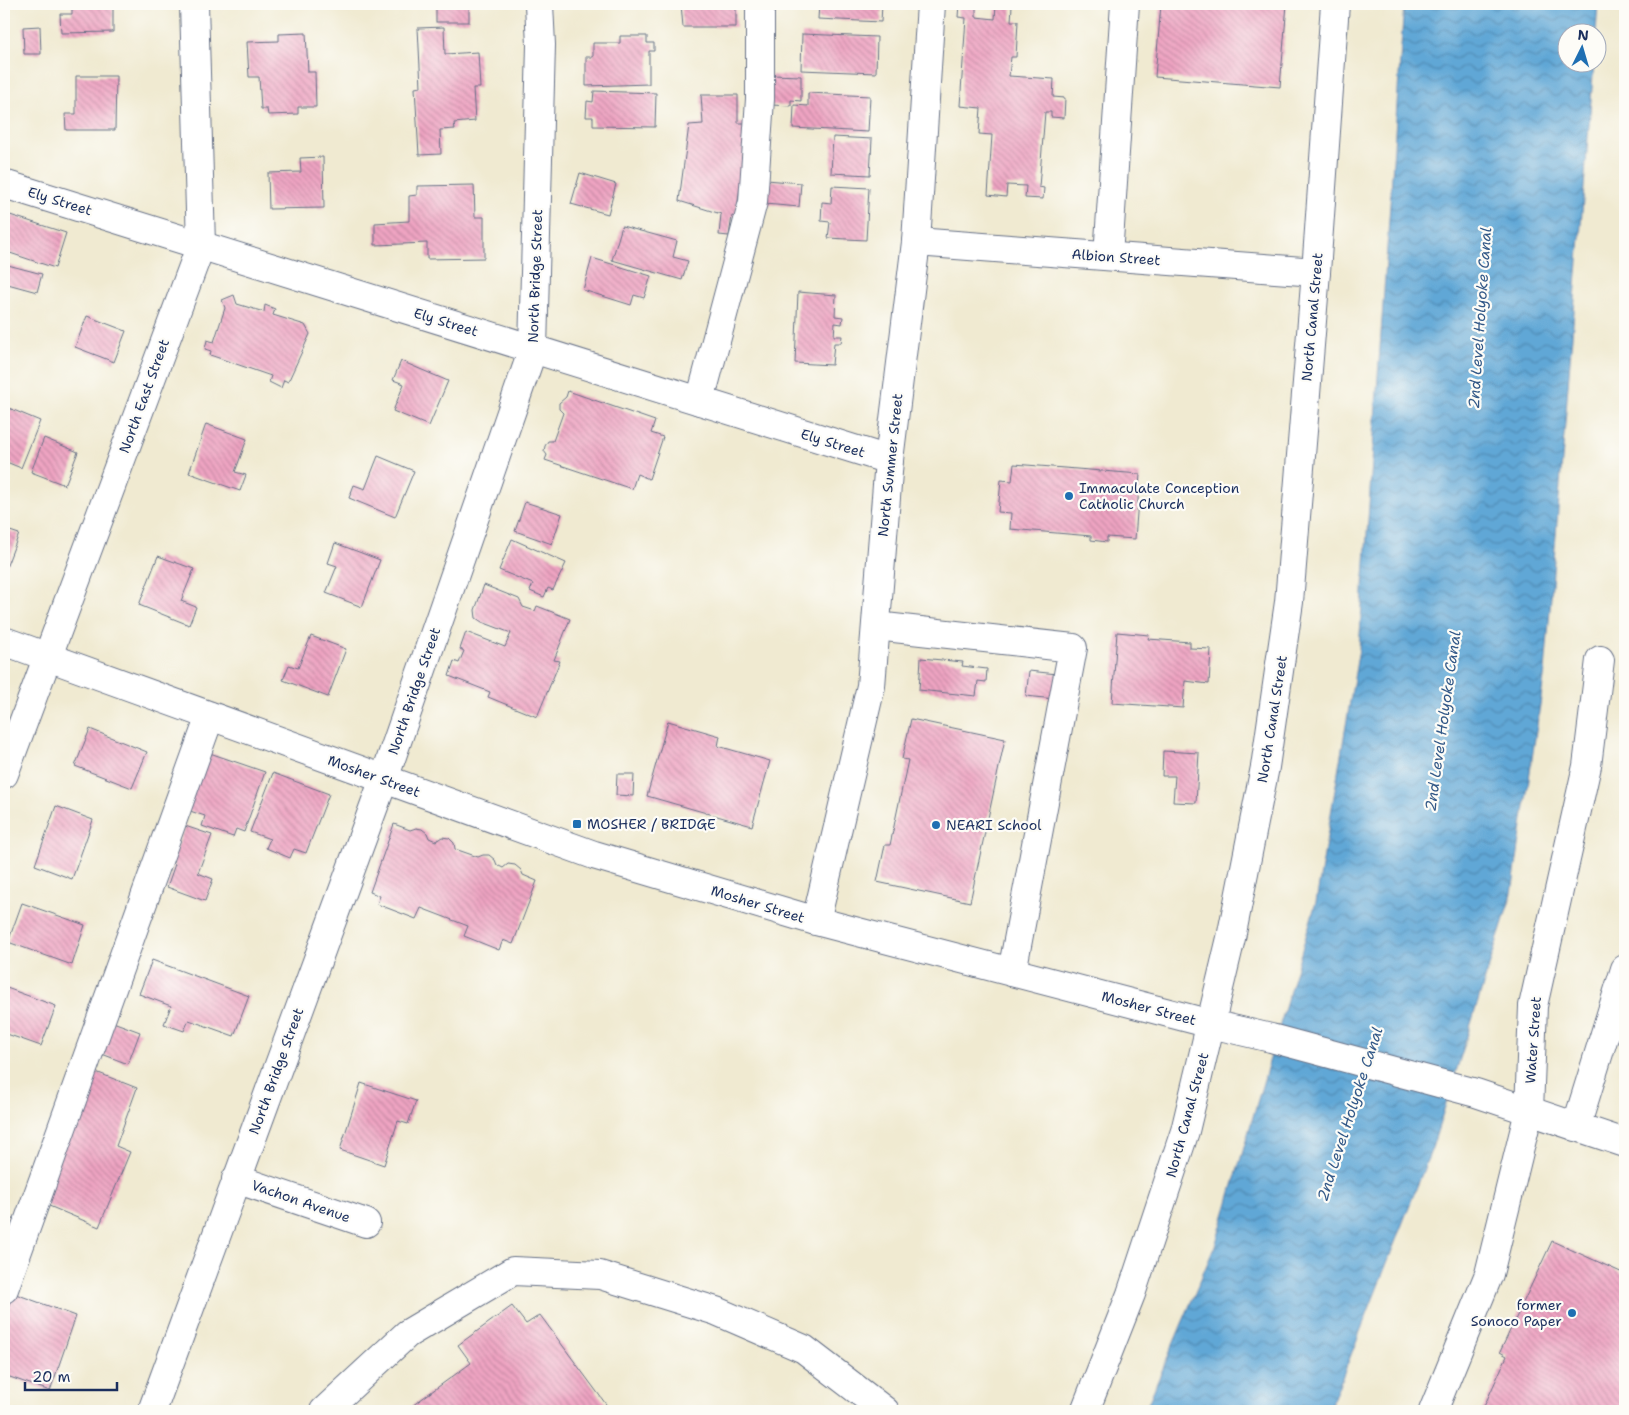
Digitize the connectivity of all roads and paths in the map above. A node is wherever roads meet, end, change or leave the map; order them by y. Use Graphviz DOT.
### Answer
graph roads {
  1 [pos="194,4"];
  2 [pos="539,4"];
  3 [pos="760,4"];
  4 [pos="932,4"];
  5 [pos="1125,4"];
  6 [pos="1335,4"];
  7 [pos="4,184"];
  8 [pos="916,242"];
  9 [pos="200,245"];
  10 [pos="1108,256"];
  11 [pos="1316,272"];
  12 [pos="532,349"];
  13 [pos="700,401"];
  14 [pos="889,460"];
  15 [pos="876,626"];
  16 [pos="4,641"];
  17 [pos="47,657"];
  18 [pos="1600,660"];
  19 [pos="210,716"];
  20 [pos="4,774"];
  21 [pos="384,779"];
  22 [pos="816,921"];
  23 [pos="1625,969"];
  24 [pos="1012,972"];
  25 [pos="1211,1024"];
  26 [pos="1529,1111"];
  27 [pos="1576,1127"];
  28 [pos="1625,1143"];
  29 [pos="236,1179"];
  30 [pos="366,1222"];
  31 [pos="4,1289"];
  32 [pos="152,1411"];
  33 [pos="324,1411"];
  34 [pos="885,1411"];
  35 [pos="1085,1411"];
  36 [pos="1433,1411"];
  1 -- 9 [label="street, North East Street"];
  2 -- 12 [label="street, North Bridge Street"];
  3 -- 13 [label="street"];
  4 -- 8 [label="street, North Summer Street"];
  5 -- 10 [label="street"];
  6 -- 11 [label="street, North Canal Street"];
  7 -- 9 [label="street, Ely Street"];
  8 -- 10 [label="street, Albion Street"];
  8 -- 14 [label="street, North Summer Street"];
  9 -- 12 [label="street, Ely Street"];
  9 -- 17 [label="street, North East Street"];
  10 -- 11 [label="street, Albion Street"];
  11 -- 25 [label="street, North Canal Street"];
  12 -- 13 [label="street, Ely Street"];
  12 -- 21 [label="street, North Bridge Street"];
  13 -- 14 [label="street, Ely Street"];
  14 -- 15 [label="street, North Summer Street"];
  15 -- 22 [label="street, North Summer Street"];
  15 -- 24 [label="street"];
  16 -- 17 [label="street, Mosher Street"];
  17 -- 19 [label="street, Mosher Street"];
  17 -- 20 [label="street, North East Street"];
  18 -- 26 [label="street, Water Street"];
  19 -- 21 [label="street, Mosher Street"];
  19 -- 31 [label="street"];
  21 -- 22 [label="street, Mosher Street"];
  21 -- 29 [label="street, North Bridge Street"];
  22 -- 24 [label="street, Mosher Street"];
  23 -- 27 [label="street"];
  24 -- 25 [label="street, Mosher Street"];
  25 -- 26 [label="street, Mosher Street"];
  25 -- 35 [label="street, North Canal Street"];
  26 -- 27 [label="street, Mosher Street"];
  26 -- 36 [label="street, Water Street"];
  27 -- 28 [label="street, Mosher Street"];
  29 -- 30 [label="street, Vachon Avenue"];
  29 -- 32 [label="street, North Bridge Street"];
  33 -- 34 [label="street"];
}
